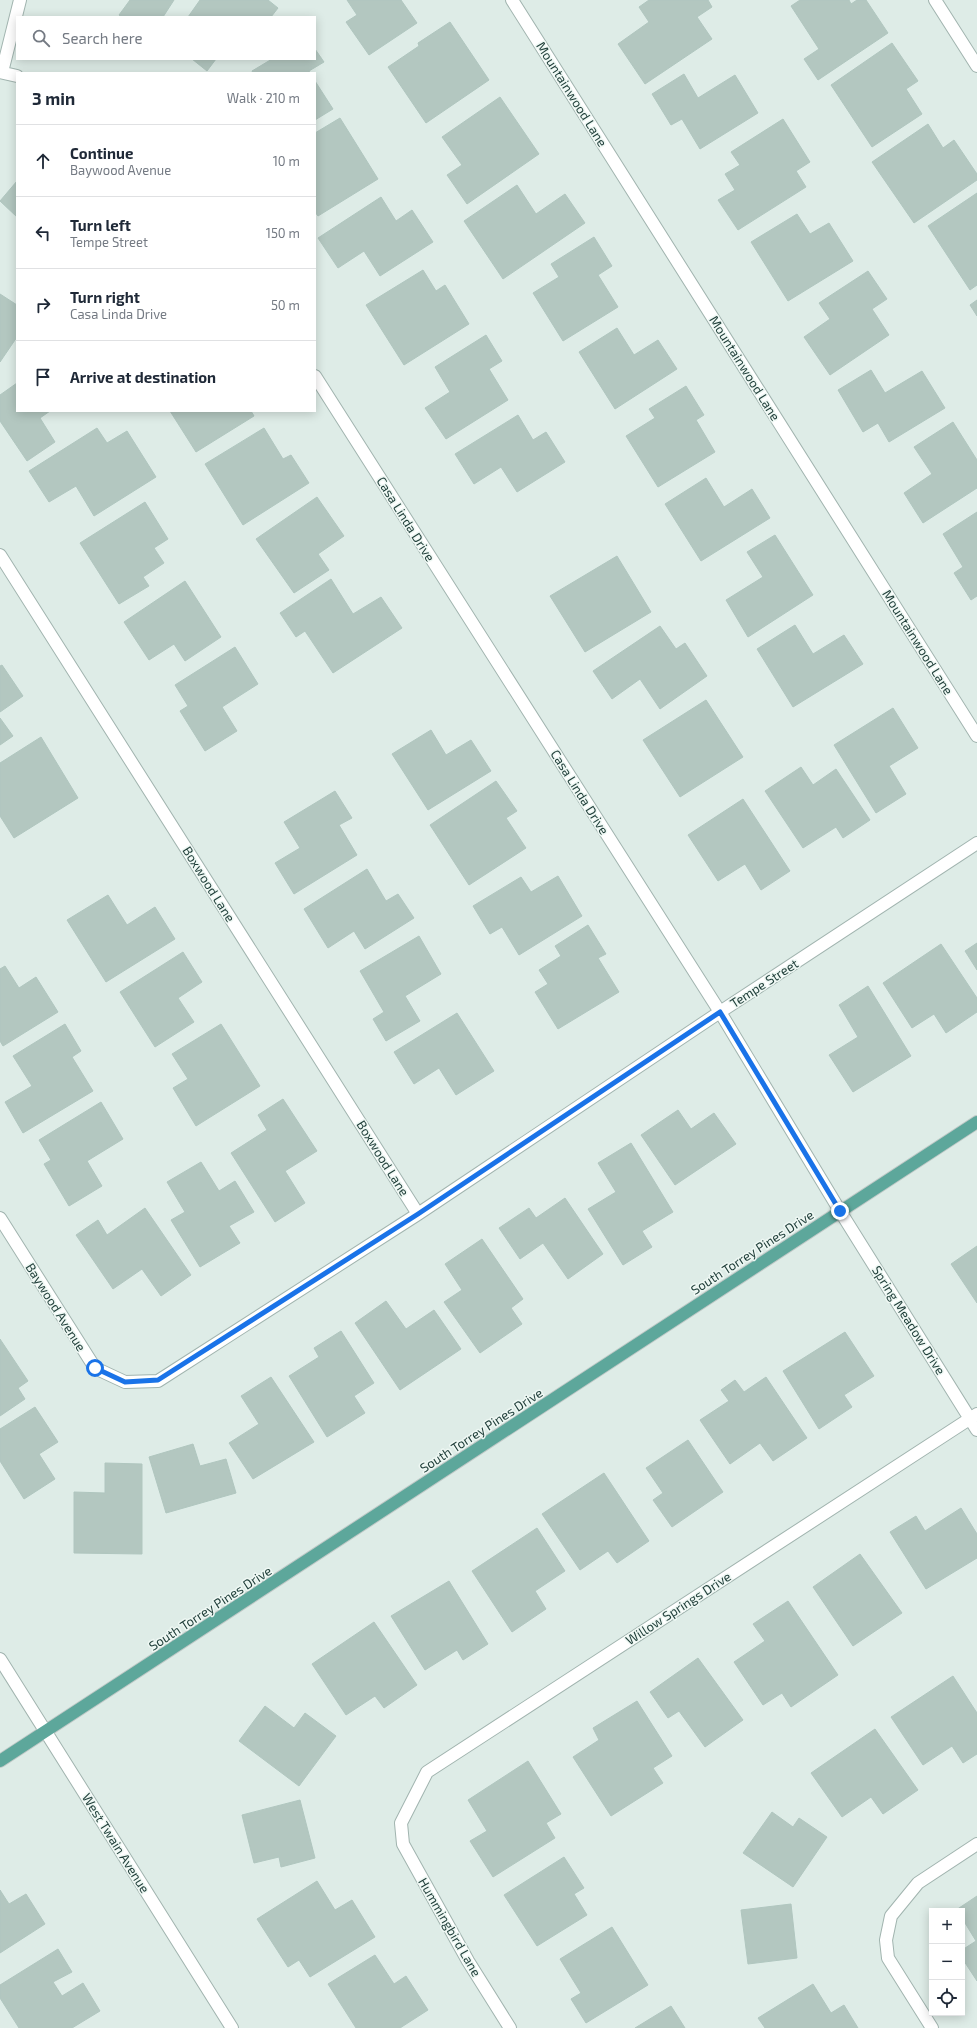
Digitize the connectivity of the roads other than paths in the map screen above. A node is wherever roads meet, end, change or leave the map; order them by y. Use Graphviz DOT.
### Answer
graph roads {
  1 [pos="20,0"];
  2 [pos="512,0"];
  3 [pos="935,0"];
  4 [pos="977,66"];
  5 [pos="1,72"];
  6 [pos="16,76"];
  7 [pos="316,378"];
  8 [pos="0,555"];
  9 [pos="977,736"];
  10 [pos="977,843"];
  11 [pos="720,1012"];
  12 [pos="977,1122"];
  13 [pos="840,1211"];
  14 [pos="418,1214"];
  15 [pos="0,1218"];
  16 [pos="125,1382"];
  17 [pos="973,1416"];
  18 [pos="977,1430"];
  19 [pos="0,1659"];
  20 [pos="46,1731"];
  21 [pos="0,1761"];
  22 [pos="401,1822"];
  23 [pos="977,1844"];
  24 [pos="232,2028"];
  25 [pos="510,2028"];
  26 [pos="932,2028"];
  1 -- 5 [label="street"];
  2 -- 9 [label="street, Mountainwood Lane"];
  3 -- 4 [label="street"];
  5 -- 6 [label="street"];
  7 -- 11 [label="street, Casa Linda Drive"];
  8 -- 14 [label="street, Boxwood Lane"];
  10 -- 11 [label="street, Tempe Street"];
  11 -- 13 [label="street, Casa Linda Drive"];
  11 -- 14 [label="street, Tempe Street"];
  12 -- 13 [label="main road, South Torrey Pines Drive"];
  13 -- 17 [label="street, Spring Meadow Drive"];
  13 -- 20 [label="main road, South Torrey Pines Drive"];
  14 -- 16 [label="street, Tempe Street"];
  15 -- 16 [label="street, Baywood Avenue"];
  17 -- 18 [label="street, Spring Meadow Drive"];
  17 -- 22 [label="street, Willow Springs Drive"];
  19 -- 20 [label="street, West Twain Avenue"];
  20 -- 21 [label="main road, South Torrey Pines Drive"];
  20 -- 24 [label="street, West Twain Avenue"];
  22 -- 25 [label="street, Hummingbird Lane"];
  23 -- 26 [label="street"];
}
